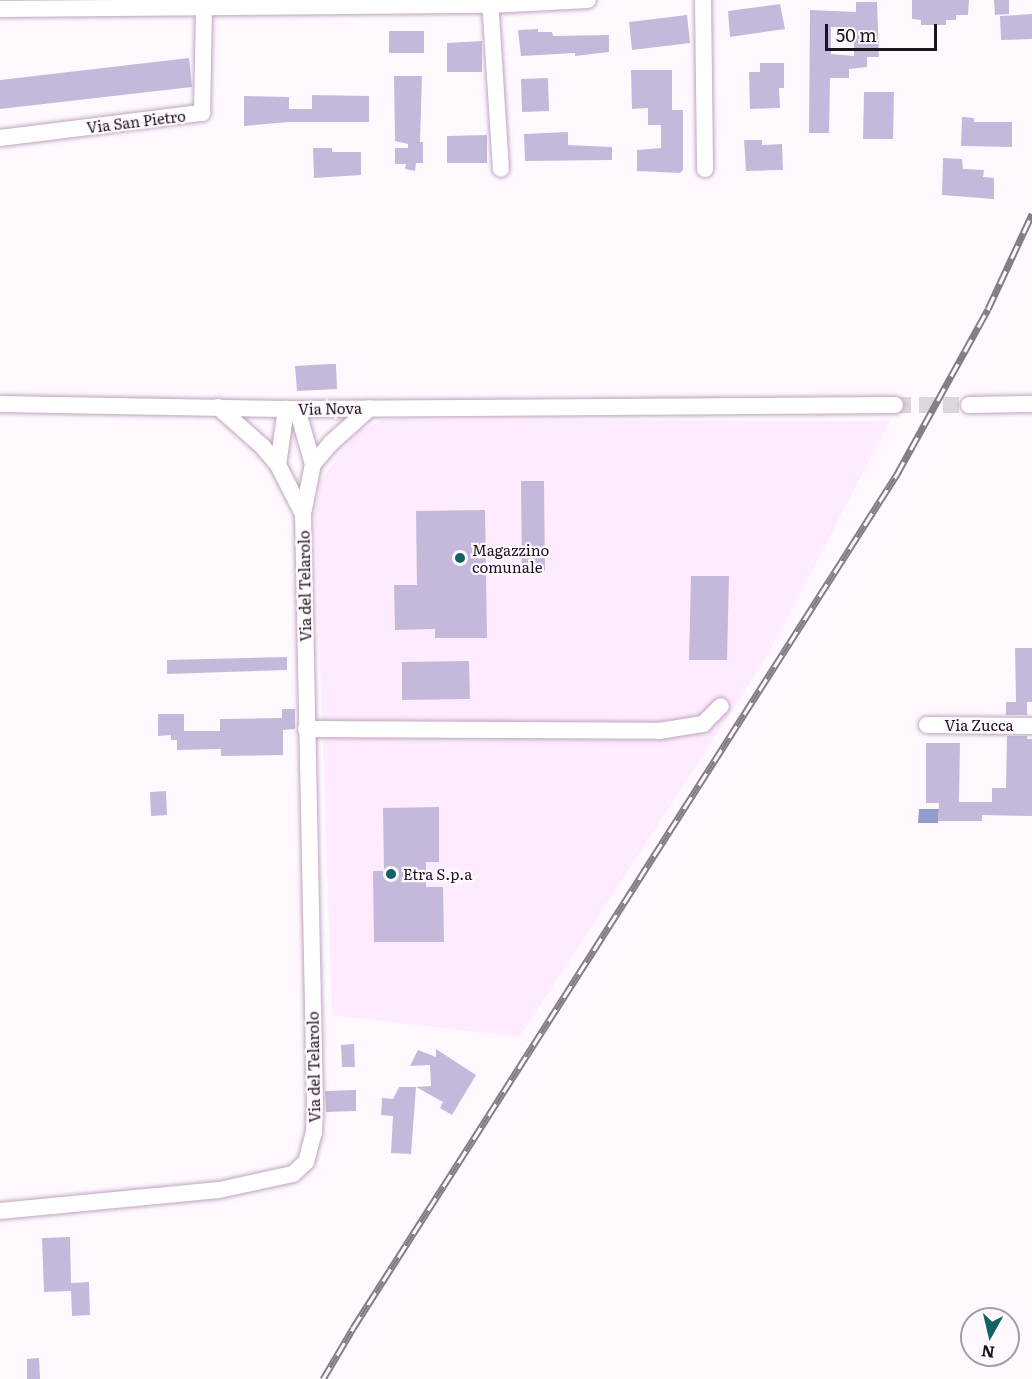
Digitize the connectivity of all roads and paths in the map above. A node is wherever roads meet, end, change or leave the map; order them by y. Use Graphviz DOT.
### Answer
graph roads {
  1 [pos="588,0"];
  2 [pos="703,0"];
  3 [pos="490,2"];
  4 [pos="370,3"];
  5 [pos="204,7"];
  6 [pos="0,9"];
  7 [pos="0,138"];
  8 [pos="501,169"];
  9 [pos="705,169"];
  10 [pos="0,404"];
  11 [pos="1032,404"];
  12 [pos="895,405"];
  13 [pos="969,405"];
  14 [pos="218,407"];
  15 [pos="370,408"];
  16 [pos="292,409"];
  17 [pos="313,464"];
  18 [pos="278,465"];
  19 [pos="303,514"];
  20 [pos="721,706"];
  21 [pos="927,725"];
  22 [pos="1032,726"];
  23 [pos="306,729"];
  24 [pos="0,1211"];
  1 -- 3 [label="street"];
  2 -- 9 [label="street"];
  3 -- 4 [label="street"];
  3 -- 8 [label="street"];
  4 -- 5 [label="street"];
  5 -- 6 [label="street"];
  5 -- 7 [label="street, Via San Pietro"];
  10 -- 14 [label="street, Via Nova"];
  11 -- 13 [label="street"];
  12 -- 15 [label="street, Via Nova"];
  14 -- 16 [label="street, Via Nova"];
  14 -- 18 [label="street"];
  15 -- 16 [label="street, Via Nova"];
  15 -- 17 [label="street"];
  16 -- 17 [label="street"];
  16 -- 18 [label="street"];
  17 -- 19 [label="street"];
  18 -- 19 [label="street"];
  19 -- 23 [label="street, Via del Telarolo"];
  20 -- 23 [label="street"];
  21 -- 22 [label="street, Via Zucca"];
  23 -- 24 [label="street, Via del Telarolo"];
}
